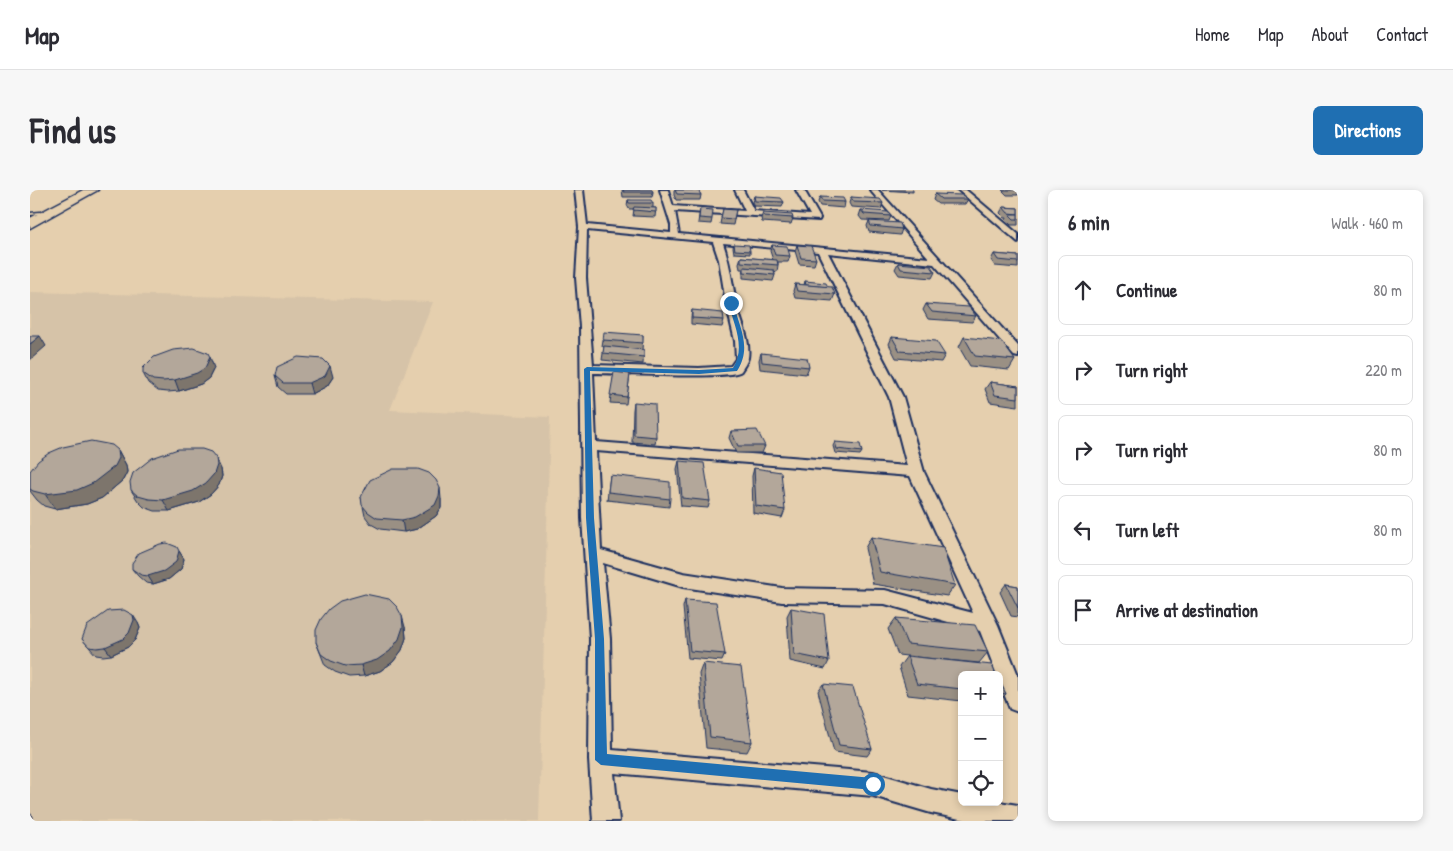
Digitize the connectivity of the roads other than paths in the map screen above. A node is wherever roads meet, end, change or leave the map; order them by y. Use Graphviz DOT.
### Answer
graph roads {
  1 [pos="83,190"];
  2 [pos="92,190"];
  3 [pos="579,190"];
  4 [pos="664,190"];
  5 [pos="739,190"];
  6 [pos="800,190"];
  7 [pos="874,190"];
  8 [pos="962,190"];
  9 [pos="669,208"];
  10 [pos="981,208"];
  11 [pos="999,209"];
  12 [pos="750,212"];
  13 [pos="33,215"];
  14 [pos="30,224"];
  15 [pos="582,227"];
  16 [pos="675,236"];
  17 [pos="1018,239"];
  18 [pos="718,240"];
  19 [pos="821,249"];
  20 [pos="935,261"];
  21 [pos="1018,353"];
  22 [pos="587,369"];
  23 [pos="589,446"];
  24 [pos="916,472"];
  25 [pos="593,554"];
  26 [pos="988,625"];
  27 [pos="1018,702"];
  28 [pos="601,760"];
  29 [pos="1018,818"];
  30 [pos="606,821"];
  1 -- 13 [label="highway"];
  2 -- 14 [label="highway"];
  3 -- 15 [label="street"];
  4 -- 9 [label="street"];
  5 -- 12 [label="street"];
  6 -- 12 [label="street"];
  7 -- 20 [label="street"];
  8 -- 10 [label="street"];
  9 -- 12 [label="street"];
  9 -- 16 [label="street"];
  10 -- 11 [label="street"];
  10 -- 17 [label="street"];
  15 -- 16 [label="street"];
  15 -- 22 [label="street"];
  16 -- 18 [label="street"];
  18 -- 19 [label="street"];
  18 -- 22 [label="street"];
  19 -- 20 [label="street"];
  19 -- 24 [label="street"];
  20 -- 21 [label="street"];
  22 -- 23 [label="street"];
  23 -- 24 [label="street"];
  23 -- 25 [label="street"];
  24 -- 26 [label="street"];
  25 -- 26 [label="street"];
  25 -- 28 [label="street"];
  26 -- 27 [label="street"];
  28 -- 29 [label="street"];
  28 -- 30 [label="street"];
}
